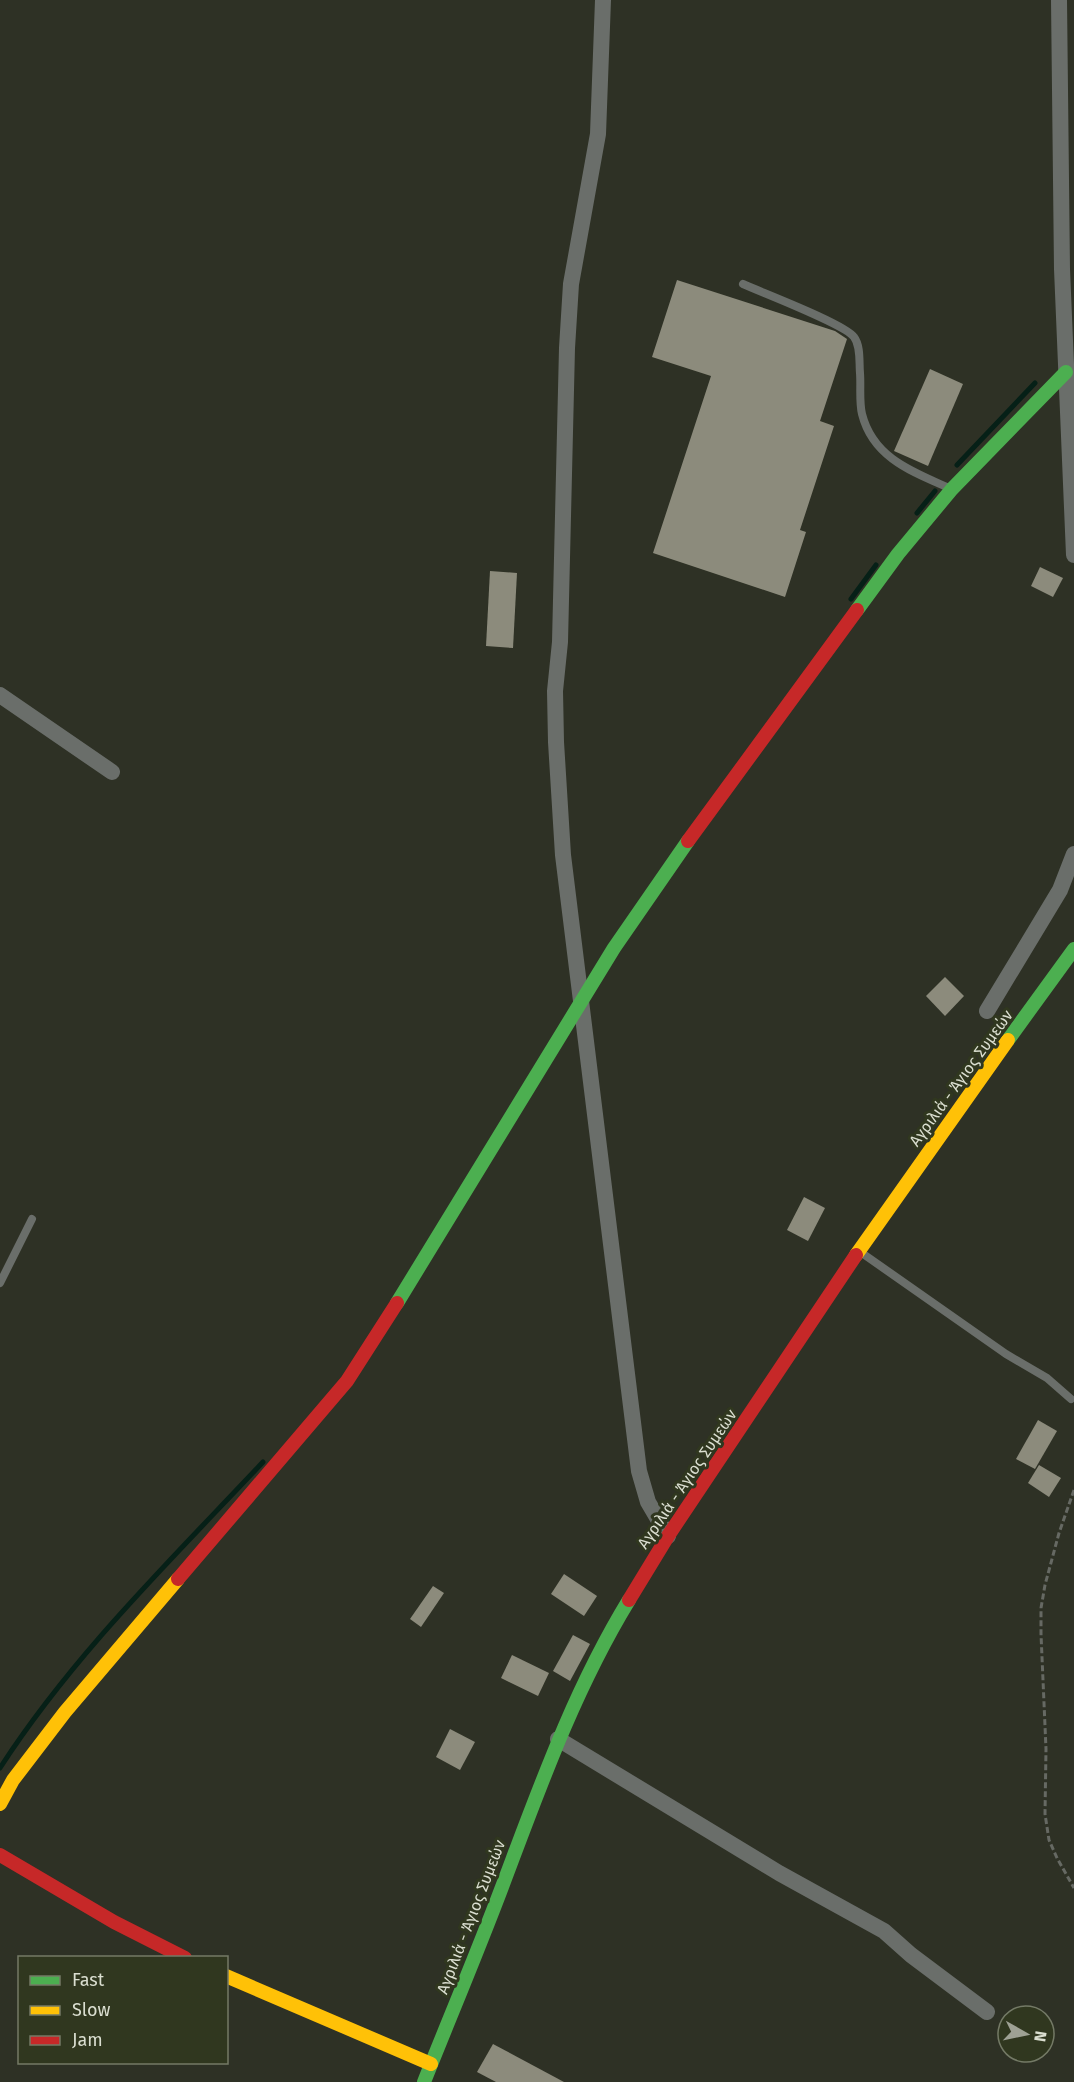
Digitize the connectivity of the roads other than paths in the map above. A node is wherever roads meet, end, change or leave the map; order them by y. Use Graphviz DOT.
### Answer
graph roads {
  1 [pos="603,0"];
  2 [pos="1059,0"];
  3 [pos="744,284"];
  4 [pos="1066,372"];
  5 [pos="952,489"];
  6 [pos="1074,555"];
  7 [pos="0,694"];
  8 [pos="112,772"];
  9 [pos="1074,854"];
  10 [pos="1074,948"];
  11 [pos="581,1002"];
  12 [pos="987,1011"];
  13 [pos="32,1219"];
  14 [pos="859,1251"];
  15 [pos="0,1284"];
  16 [pos="1071,1399"];
  17 [pos="668,1536"];
  18 [pos="558,1739"];
  19 [pos="0,1804"];
  20 [pos="0,1855"];
  21 [pos="180,1956"];
  22 [pos="228,1977"];
  23 [pos="987,2012"];
  24 [pos="431,2064"];
  25 [pos="424,2082"];
  1 -- 11 [label="street"];
  2 -- 4 [label="street"];
  3 -- 5 [label="lane"];
  4 -- 5 [label="street"];
  4 -- 6 [label="street"];
  5 -- 11 [label="street"];
  7 -- 8 [label="street"];
  9 -- 12 [label="street"];
  10 -- 14 [label="street, Αγριλιά - Άγιος Συμεών"];
  11 -- 17 [label="street"];
  11 -- 19 [label="street"];
  13 -- 15 [label="lane"];
  14 -- 16 [label="lane"];
  14 -- 17 [label="street, Αγριλιά - Άγιος Συμεών"];
  17 -- 18 [label="street, Αγριλιά - Άγιος Συμεών"];
  18 -- 23 [label="street"];
  18 -- 24 [label="street, Αγριλιά - Άγιος Συμεών"];
  20 -- 21 [label="street"];
  22 -- 24 [label="street"];
  24 -- 25 [label="street, Αγριλιά - Άγιος Συμεών"];
}
